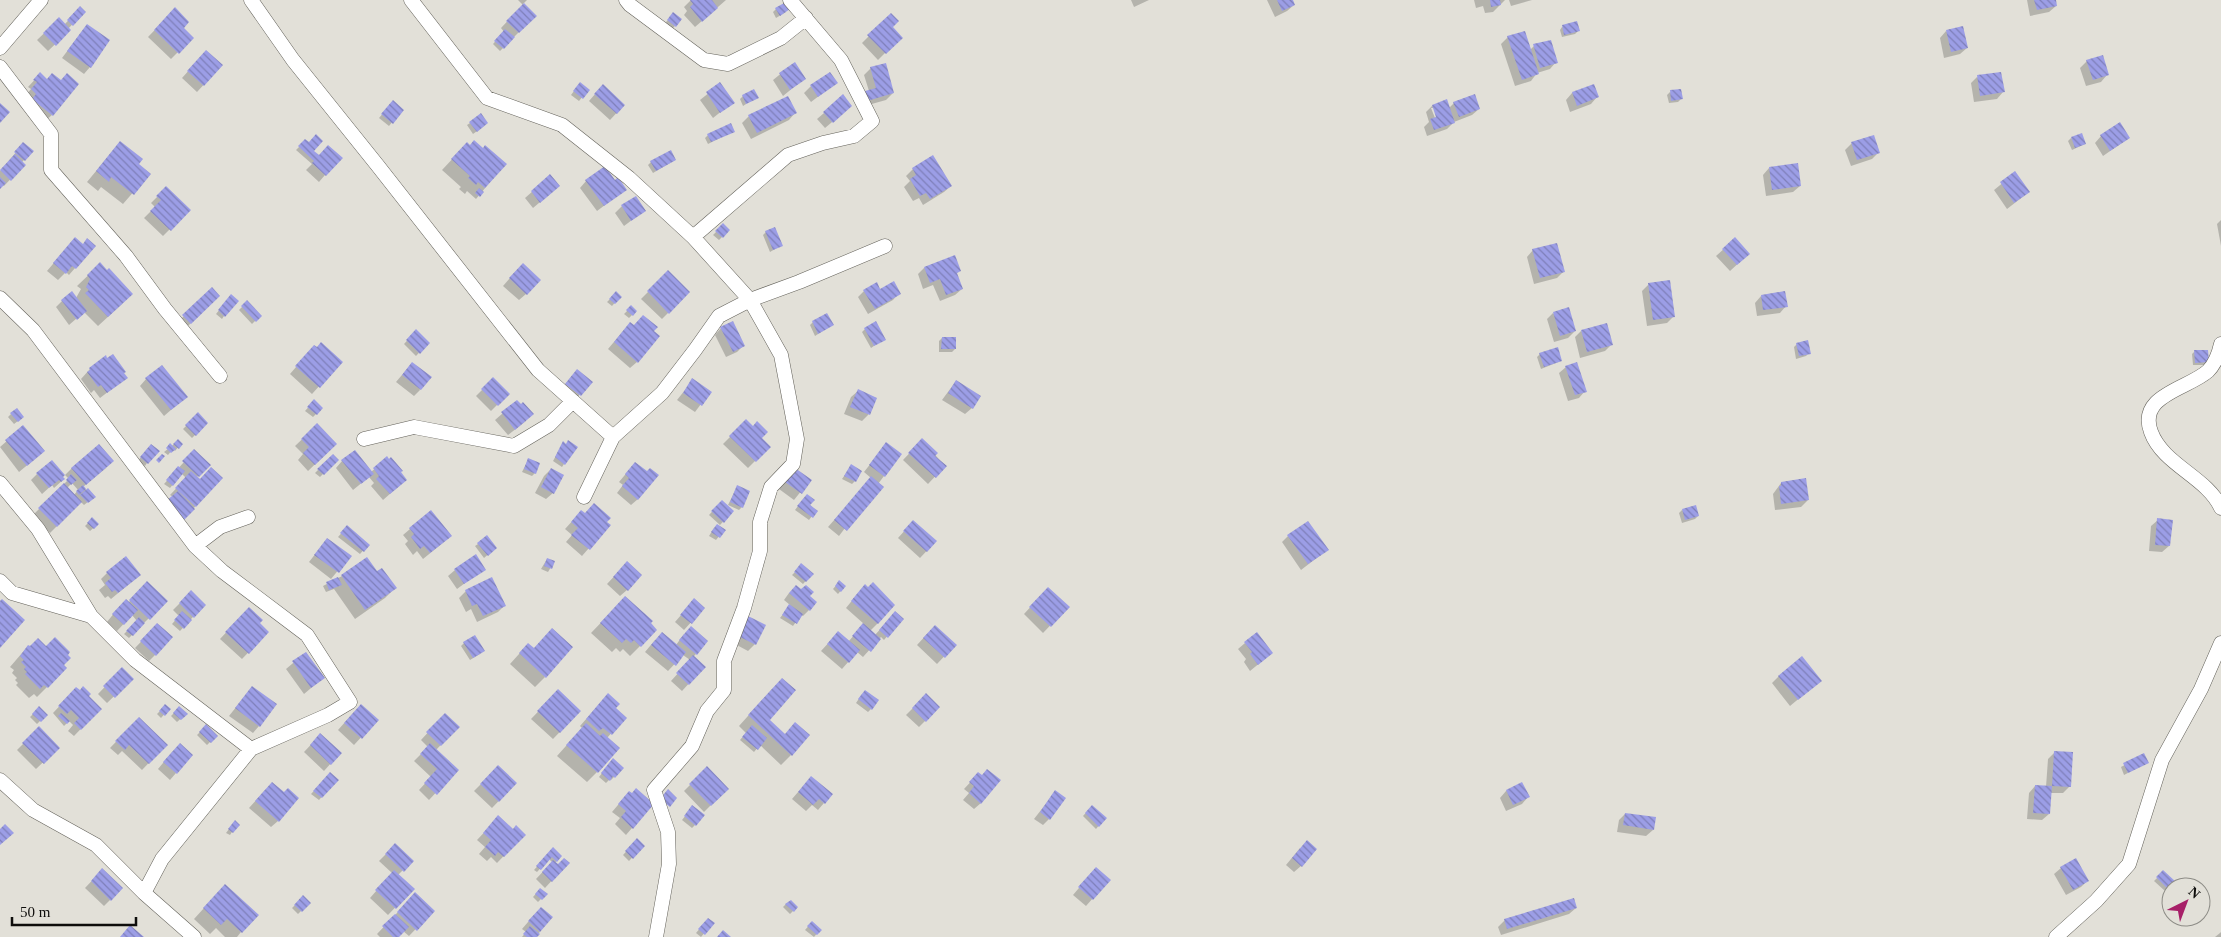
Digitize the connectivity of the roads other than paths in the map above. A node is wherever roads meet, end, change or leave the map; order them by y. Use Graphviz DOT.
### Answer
graph roads {
  1 [pos="41,0"];
  2 [pos="250,0"];
  3 [pos="411,0"];
  4 [pos="626,0"];
  5 [pos="790,0"];
  6 [pos="806,18"];
  7 [pos="0,48"];
  8 [pos="0,66"];
  9 [pos="693,237"];
  10 [pos="884,246"];
  11 [pos="0,298"];
  12 [pos="750,300"];
  13 [pos="2221,344"];
  14 [pos="220,376"];
  15 [pos="573,402"];
  16 [pos="613,437"];
  17 [pos="364,439"];
  18 [pos="0,483"];
  19 [pos="584,497"];
  20 [pos="2220,505"];
  21 [pos="248,517"];
  22 [pos="195,546"];
  23 [pos="0,581"];
  24 [pos="91,616"];
  25 [pos="2221,643"];
  26 [pos="250,748"];
  27 [pos="0,780"];
  28 [pos="144,893"];
  29 [pos="194,937"];
  30 [pos="656,937"];
  31 [pos="2056,937"];
  1 -- 7 [label="street"];
  2 -- 15 [label="street"];
  3 -- 9 [label="street"];
  4 -- 6 [label="street"];
  5 -- 6 [label="street"];
  6 -- 9 [label="street"];
  8 -- 14 [label="street"];
  9 -- 12 [label="street"];
  10 -- 12 [label="street"];
  11 -- 22 [label="street"];
  12 -- 16 [label="street"];
  12 -- 30 [label="street"];
  13 -- 20 [label="street"];
  15 -- 16 [label="street"];
  15 -- 17 [label="street"];
  16 -- 19 [label="street"];
  18 -- 24 [label="street"];
  21 -- 22 [label="street"];
  22 -- 26 [label="street"];
  23 -- 24 [label="street"];
  24 -- 26 [label="street"];
  25 -- 31 [label="street"];
  26 -- 28 [label="street"];
  27 -- 28 [label="street"];
  28 -- 29 [label="street"];
}
